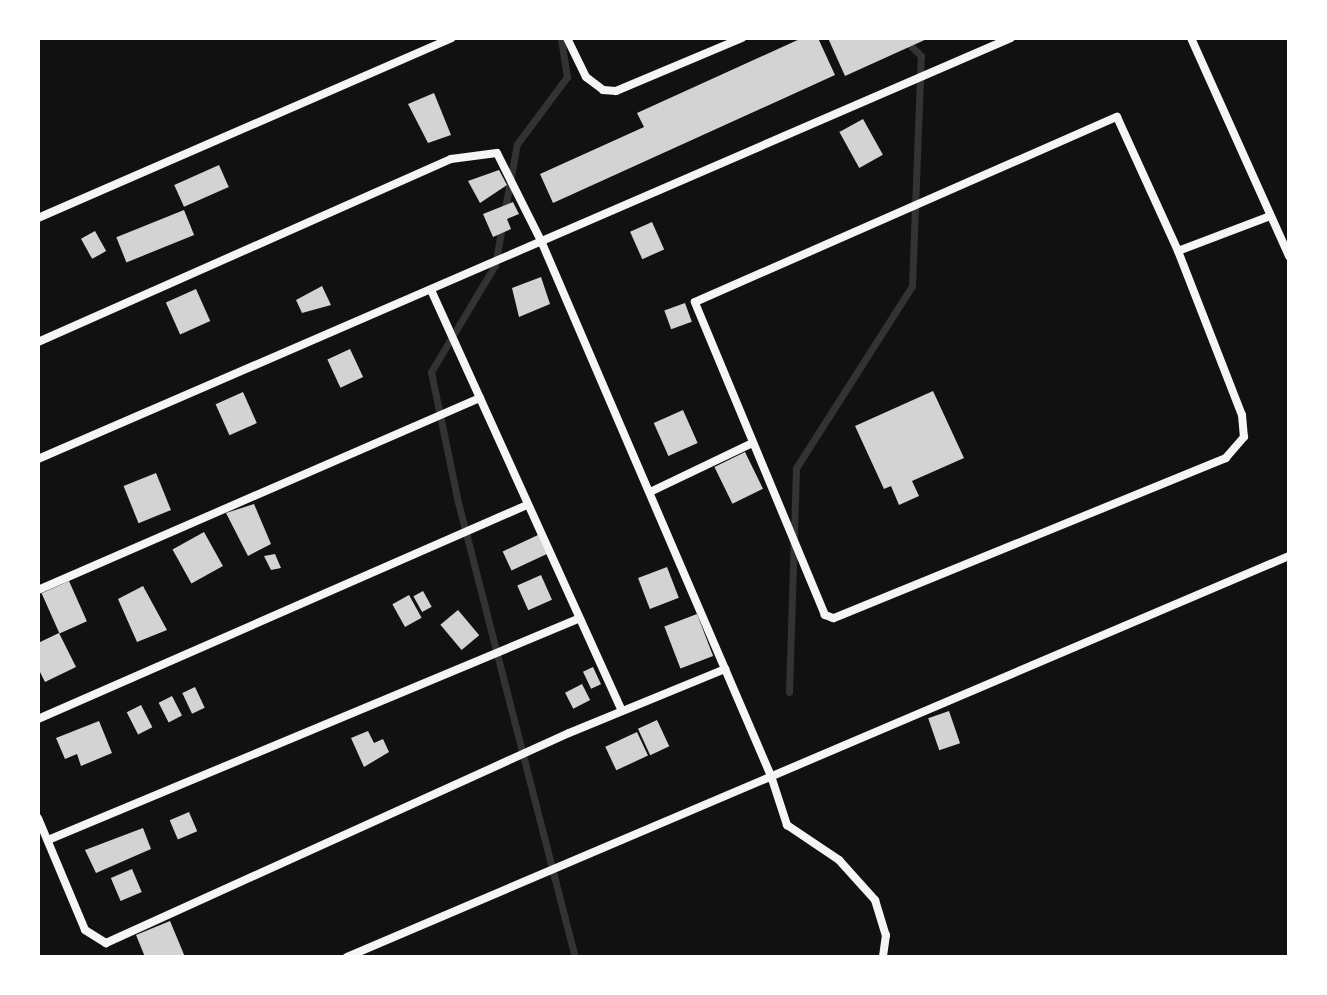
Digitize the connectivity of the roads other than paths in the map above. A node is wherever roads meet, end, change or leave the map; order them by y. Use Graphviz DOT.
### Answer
graph roads {
  1 [pos="449,38"];
  2 [pos="567,38"];
  3 [pos="742,38"];
  4 [pos="1011,38"];
  5 [pos="1191,38"];
  6 [pos="1270,216"];
  7 [pos="38,218"];
  8 [pos="542,243"];
  9 [pos="1178,251"];
  10 [pos="1289,256"];
  11 [pos="431,290"];
  12 [pos="38,342"];
  13 [pos="480,398"];
  14 [pos="750,444"];
  15 [pos="38,459"];
  16 [pos="650,492"];
  17 [pos="527,505"];
  18 [pos="1289,556"];
  19 [pos="38,590"];
  20 [pos="578,619"];
  21 [pos="725,669"];
  22 [pos="622,711"];
  23 [pos="38,719"];
  24 [pos="771,776"];
  25 [pos="38,818"];
  26 [pos="48,840"];
  27 [pos="347,957"];
  28 [pos="883,957"];
  1 -- 7 [label="street"];
  2 -- 3 [label="street"];
  4 -- 8 [label="street"];
  5 -- 6 [label="street"];
  6 -- 9 [label="street"];
  6 -- 10 [label="street"];
  8 -- 11 [label="street"];
  8 -- 12 [label="street"];
  8 -- 16 [label="street"];
  9 -- 14 [label="street"];
  9 -- 14 [label="street"];
  11 -- 13 [label="street"];
  11 -- 15 [label="street"];
  13 -- 17 [label="street"];
  13 -- 19 [label="street"];
  14 -- 16 [label="street"];
  16 -- 21 [label="street"];
  17 -- 20 [label="street"];
  17 -- 23 [label="street"];
  18 -- 24 [label="street"];
  20 -- 22 [label="street"];
  20 -- 26 [label="street"];
  21 -- 22 [label="street"];
  21 -- 24 [label="street"];
  22 -- 26 [label="street"];
  24 -- 27 [label="street"];
  24 -- 28 [label="street"];
  25 -- 26 [label="street"];
}
